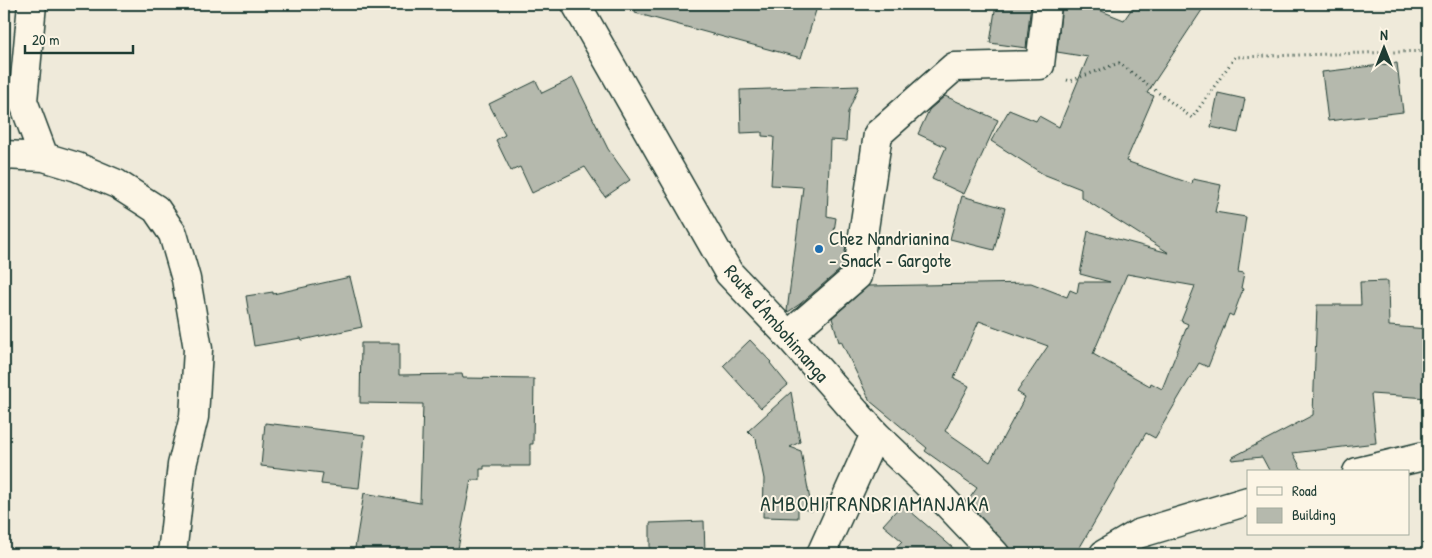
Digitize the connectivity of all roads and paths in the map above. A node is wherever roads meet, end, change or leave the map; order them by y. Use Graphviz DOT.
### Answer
graph roads {
  1 [pos="32,4"];
  2 [pos="576,4"];
  3 [pos="1047,4"];
  4 [pos="1428,51"];
  5 [pos="1040,65"];
  6 [pos="4,155"];
  7 [pos="44,157"];
  8 [pos="786,333"];
  9 [pos="875,434"];
  10 [pos="1428,455"];
  11 [pos="1365,470"];
  12 [pos="1247,501"];
  13 [pos="172,554"];
  14 [pos="821,554"];
  15 [pos="995,554"];
  16 [pos="1104,554"];
  1 -- 7 [label="street"];
  2 -- 8 [label="street, Route d'Ambohimanga"];
  3 -- 5 [label="street"];
  4 -- 5 [label="path"];
  5 -- 8 [label="street"];
  6 -- 7 [label="street"];
  7 -- 13 [label="street"];
  8 -- 9 [label="street, Route d'Ambohimanga"];
  9 -- 14 [label="street"];
  9 -- 15 [label="street, Route d'Ambohimanga"];
  10 -- 11 [label="street"];
  12 -- 16 [label="street"];
}
